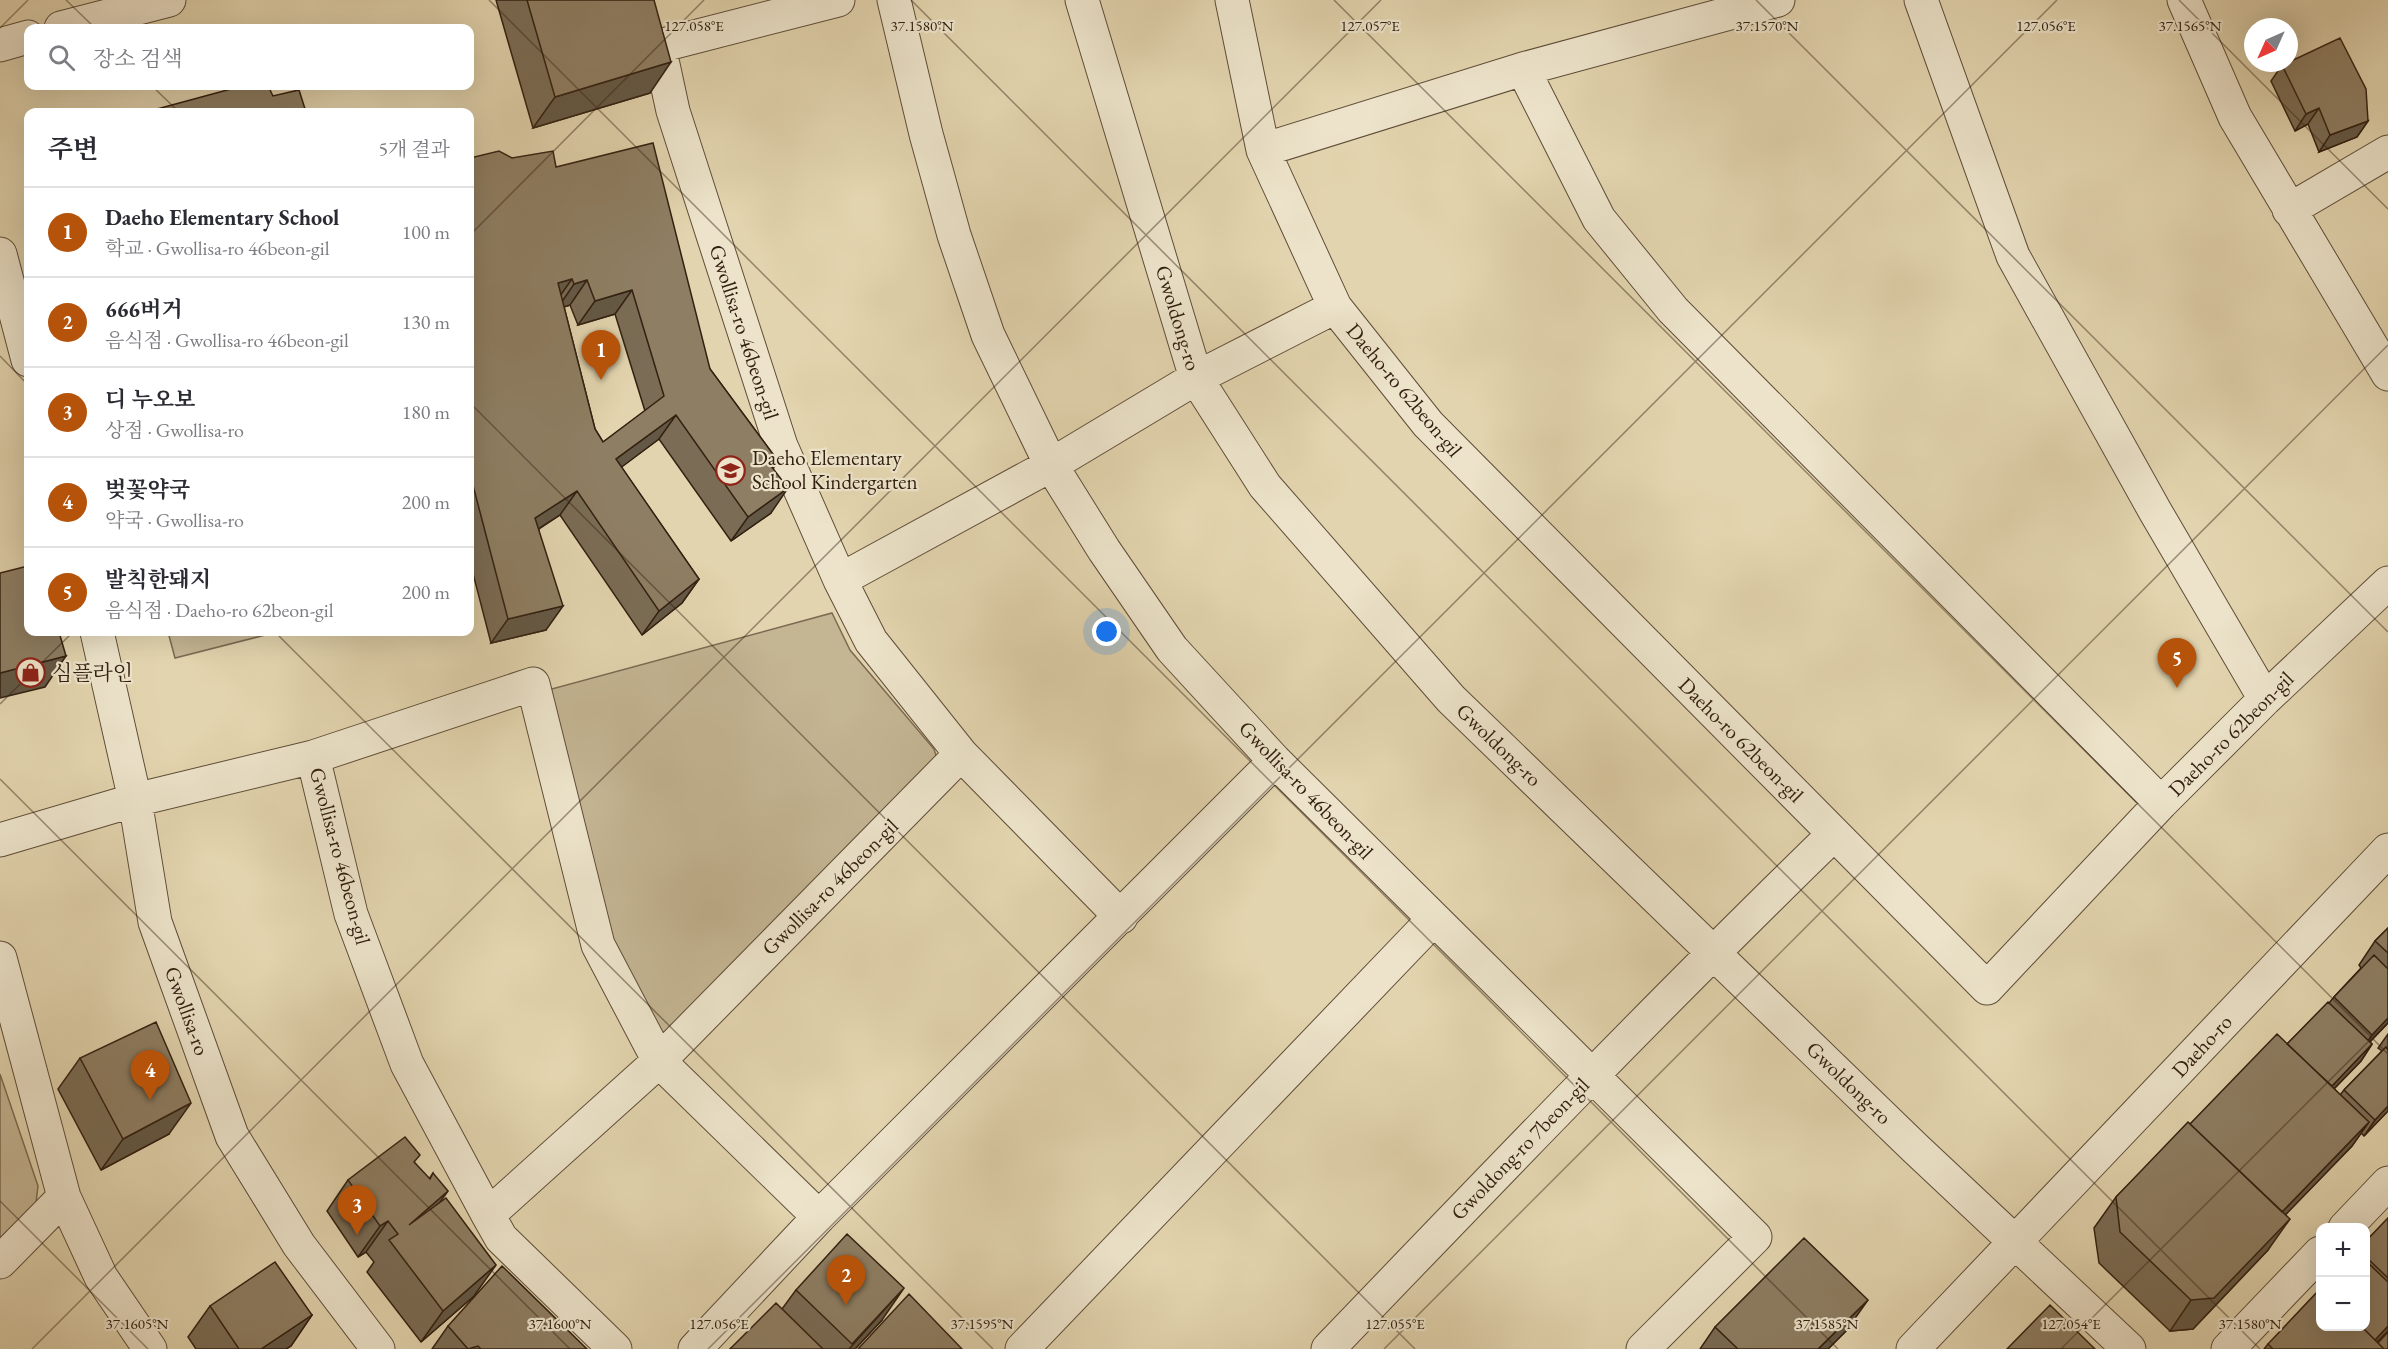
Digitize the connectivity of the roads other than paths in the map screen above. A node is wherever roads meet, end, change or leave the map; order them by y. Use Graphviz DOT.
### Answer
graph roads {
  1 [pos="169,0"];
  2 [pos="838,0"];
  3 [pos="894,0"];
  4 [pos="1082,0"];
  5 [pos="1232,0"];
  6 [pos="1778,0"];
  7 [pos="1921,0"];
  8 [pos="2184,0"];
  9 [pos="76,24"];
  10 [pos="24,38"];
  11 [pos="0,45"];
  12 [pos="1523,69"];
  13 [pos="1263,150"];
  14 [pos="2388,152"];
  15 [pos="2289,210"];
  16 [pos="0,254"];
  17 [pos="1335,307"];
  18 [pos="24,345"];
  19 [pos="2388,374"];
  20 [pos="1196,378"];
  21 [pos="1051,465"];
  22 [pos="840,580"];
  23 [pos="2388,583"];
  24 [pos="98,636"];
  25 [pos="2265,699"];
  26 [pos="961,754"];
  27 [pos="313,757"];
  28 [pos="1275,761"];
  29 [pos="135,800"];
  30 [pos="2161,803"];
  31 [pos="1834,834"];
  32 [pos="0,840"];
  33 [pos="2388,850"];
  34 [pos="1122,917"];
  35 [pos="1433,920"];
  36 [pos="1714,951"];
  37 [pos="0,958"];
  38 [pos="659,1061"];
  39 [pos="1591,1075"];
  40 [pos="2388,1183"];
  41 [pos="64,1197"];
  42 [pos="488,1215"];
  43 [pos="819,1217"];
  44 [pos="2349,1223"];
  45 [pos="2017,1242"];
  46 [pos="2316,1257"];
  47 [pos="0,1262"];
  48 [pos="150,1349"];
  49 [pos="378,1349"];
  50 [pos="615,1349"];
  51 [pos="695,1349"];
  52 [pos="1022,1349"];
  53 [pos="1328,1349"];
  54 [pos="1643,1349"];
  55 [pos="1913,1349"];
  56 [pos="2129,1349"];
  57 [pos="2228,1349"];
  1 -- 9 [label="street"];
  2 -- 22 [label="street, Gwollisa-ro 46beon-gil"];
  3 -- 21 [label="street, Gwollisa-ro 46beon-gil"];
  4 -- 20 [label="street, Gwoldong-ro"];
  5 -- 13 [label="street, Daeho-ro 62beon-gil"];
  6 -- 12 [label="street"];
  7 -- 25 [label="street"];
  8 -- 15 [label="street"];
  10 -- 11 [label="street"];
  12 -- 13 [label="street"];
  12 -- 30 [label="street"];
  13 -- 17 [label="street, Daeho-ro 62beon-gil"];
  14 -- 15 [label="street"];
  15 -- 19 [label="street"];
  16 -- 18 [label="street"];
  17 -- 20 [label="street"];
  17 -- 31 [label="street, Daeho-ro 62beon-gil"];
  20 -- 21 [label="street"];
  20 -- 36 [label="street, Gwoldong-ro"];
  21 -- 22 [label="street"];
  21 -- 28 [label="street, Gwollisa-ro 46beon-gil"];
  22 -- 26 [label="street, Gwollisa-ro 46beon-gil"];
  23 -- 25 [label="street, Daeho-ro 62beon-gil"];
  24 -- 29 [label="street, Gwollisa-ro"];
  25 -- 30 [label="street, Daeho-ro 62beon-gil"];
  26 -- 34 [label="street"];
  26 -- 38 [label="street, Gwollisa-ro 46beon-gil"];
  27 -- 29 [label="street, Gwollisa-ro 46beon-gil"];
  27 -- 38 [label="street"];
  27 -- 42 [label="street, Gwollisa-ro 46beon-gil"];
  28 -- 34 [label="street"];
  28 -- 35 [label="street, Gwollisa-ro 46beon-gil"];
  29 -- 32 [label="street, Gwollisa-ro 46beon-gil"];
  29 -- 49 [label="street, Gwollisa-ro"];
  30 -- 31 [label="street, Daeho-ro 62beon-gil"];
  31 -- 36 [label="street, Gwoldong-ro 7beon-gil"];
  33 -- 45 [label="street, Daeho-ro"];
  34 -- 43 [label="street"];
  35 -- 39 [label="street, Gwollisa-ro 46beon-gil"];
  35 -- 52 [label="street"];
  36 -- 39 [label="street, Gwoldong-ro 7beon-gil"];
  36 -- 45 [label="street, Gwoldong-ro"];
  37 -- 41 [label="street"];
  38 -- 42 [label="street, Gwollisa-ro 46beon-gil"];
  38 -- 43 [label="street"];
  39 -- 53 [label="street, Gwoldong-ro 7beon-gil"];
  39 -- 54 [label="street, Gwollisa-ro 46beon-gil"];
  40 -- 44 [label="street"];
  41 -- 47 [label="street"];
  41 -- 48 [label="street"];
  42 -- 50 [label="street"];
  43 -- 51 [label="street"];
  45 -- 55 [label="street, Daeho-ro"];
  45 -- 56 [label="street, Gwoldong-ro"];
  46 -- 57 [label="street"];
}
